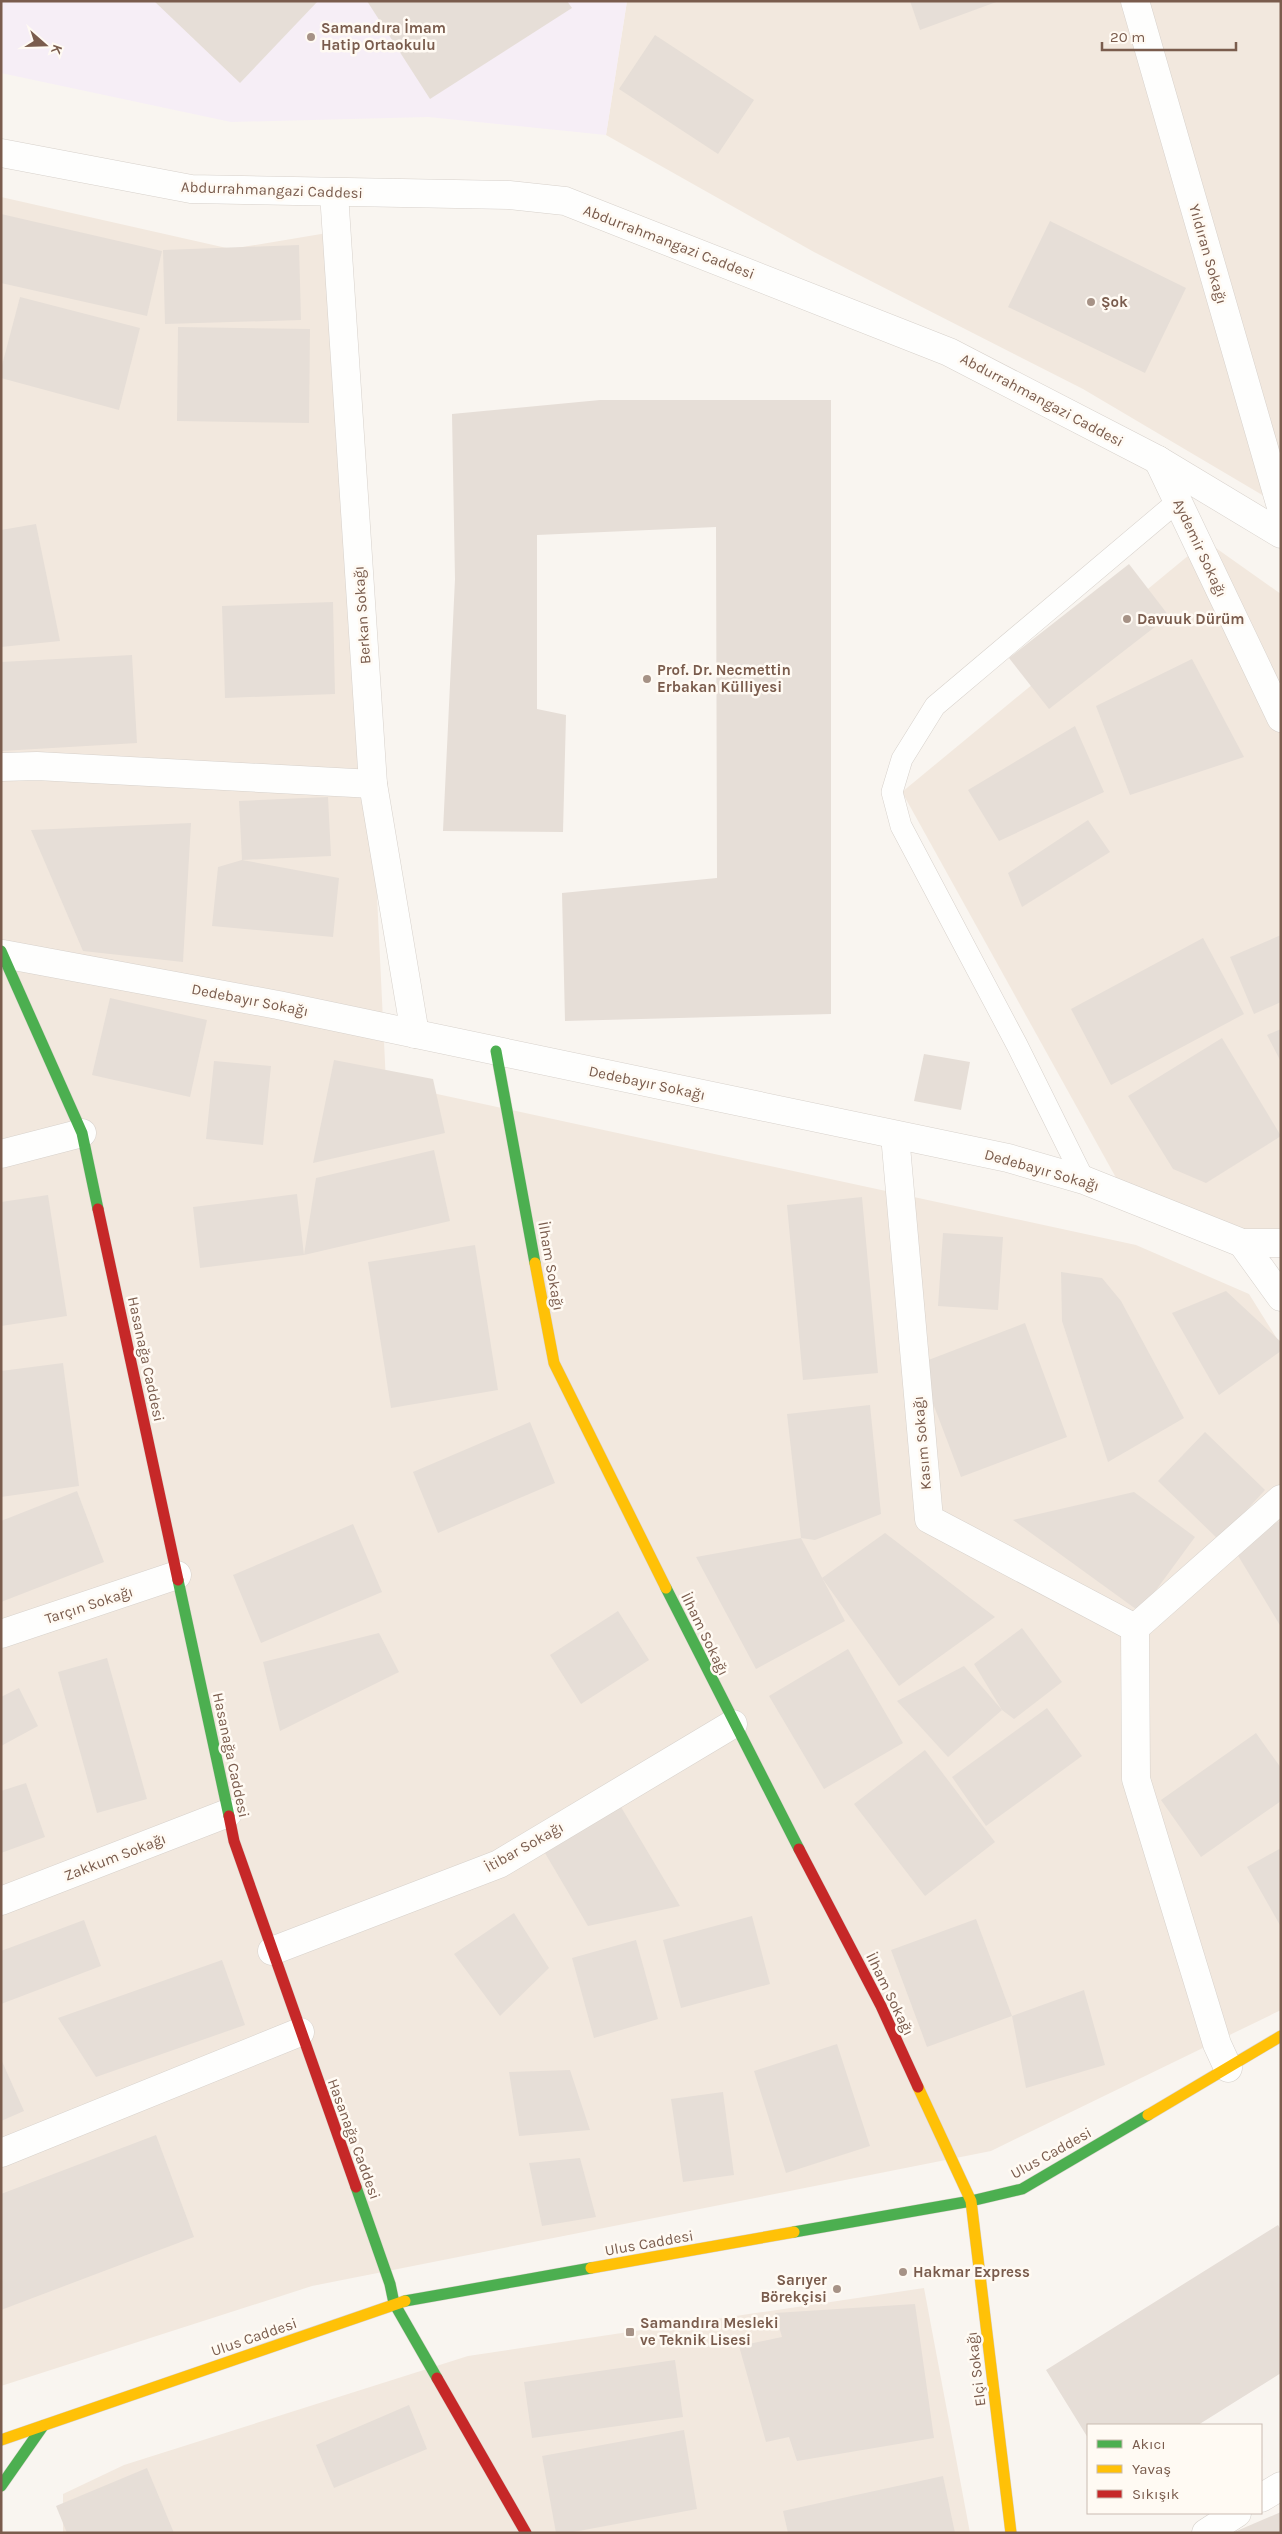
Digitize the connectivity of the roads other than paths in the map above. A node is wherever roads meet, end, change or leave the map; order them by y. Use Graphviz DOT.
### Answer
graph roads {
  1 [pos="1136,1"];
  2 [pos="1,153"];
  3 [pos="334,193"];
  4 [pos="1158,460"];
  5 [pos="1178,501"];
  6 [pos="1281,507"];
  7 [pos="1281,534"];
  8 [pos="1281,718"];
  9 [pos="1,766"];
  10 [pos="372,784"];
  11 [pos="2,953"];
  12 [pos="415,1034"];
  13 [pos="496,1051"];
  14 [pos="82,1133"];
  15 [pos="895,1135"];
  16 [pos="1,1154"];
  17 [pos="1084,1180"];
  18 [pos="1242,1243"];
  19 [pos="1281,1243"];
  20 [pos="1281,1297"];
  21 [pos="1281,1499"];
  22 [pos="177,1576"];
  23 [pos="1135,1628"];
  24 [pos="1,1634"];
  25 [pos="733,1724"];
  26 [pos="228,1814"];
  27 [pos="1,1901"];
  28 [pos="272,1951"];
  29 [pos="300,2032"];
  30 [pos="1281,2036"];
  31 [pos="1228,2068"];
  32 [pos="1,2153"];
  33 [pos="971,2201"];
  34 [pos="394,2303"];
  35 [pos="43,2426"];
  36 [pos="1,2440"];
  37 [pos="1,2486"];
  38 [pos="1281,2486"];
  39 [pos="1262,2497"];
  40 [pos="1236,2514"];
  41 [pos="526,2533"];
  42 [pos="1011,2533"];
  43 [pos="1206,2533"];
  1 -- 6 [label="street, Yıldıran Sokağı"];
  2 -- 3 [label="street, Abdurrahmangazi Caddesi"];
  3 -- 4 [label="street, Abdurrahmangazi Caddesi"];
  3 -- 10 [label="street, Berkan Sokağı"];
  4 -- 5 [label="street, Aydemir Sokağı"];
  4 -- 7 [label="street, Abdurrahmangazi Caddesi"];
  5 -- 8 [label="street, Aydemir Sokağı"];
  5 -- 17 [label="lane"];
  9 -- 10 [label="street"];
  10 -- 12 [label="street, Berkan Sokağı"];
  11 -- 12 [label="street, Dedebayır Sokağı"];
  11 -- 14 [label="street, Hasanağa Caddesi"];
  12 -- 13 [label="street, Dedebayır Sokağı"];
  13 -- 15 [label="street, Dedebayır Sokağı"];
  13 -- 25 [label="street, İlham Sokağı"];
  14 -- 16 [label="street"];
  14 -- 22 [label="street, Hasanağa Caddesi"];
  15 -- 17 [label="street, Dedebayır Sokağı"];
  15 -- 23 [label="street, Kasım Sokağı"];
  17 -- 18 [label="street, Dedebayır Sokağı"];
  18 -- 19 [label="street, Dedebayır Sokağı"];
  18 -- 20 [label="street"];
  21 -- 23 [label="street"];
  22 -- 24 [label="street, Tarçın Sokağı"];
  22 -- 26 [label="street, Hasanağa Caddesi"];
  23 -- 31 [label="street"];
  25 -- 28 [label="street, İtibar Sokağı"];
  25 -- 33 [label="street, İlham Sokağı"];
  26 -- 27 [label="street, Zakkum Sokağı"];
  26 -- 28 [label="street, Hasanağa Caddesi"];
  28 -- 29 [label="street, Hasanağa Caddesi"];
  29 -- 32 [label="street"];
  29 -- 34 [label="street, Hasanağa Caddesi"];
  30 -- 31 [label="street, Ulus Caddesi"];
  31 -- 33 [label="street, Ulus Caddesi"];
  33 -- 34 [label="street, Ulus Caddesi"];
  33 -- 42 [label="street, Elçi Sokağı"];
  34 -- 35 [label="street, Ulus Caddesi"];
  34 -- 41 [label="street, Hasanağa Caddesi"];
  35 -- 36 [label="street, Ulus Caddesi"];
  35 -- 37 [label="street"];
  38 -- 39 [label="street"];
  40 -- 43 [label="street"];
}
